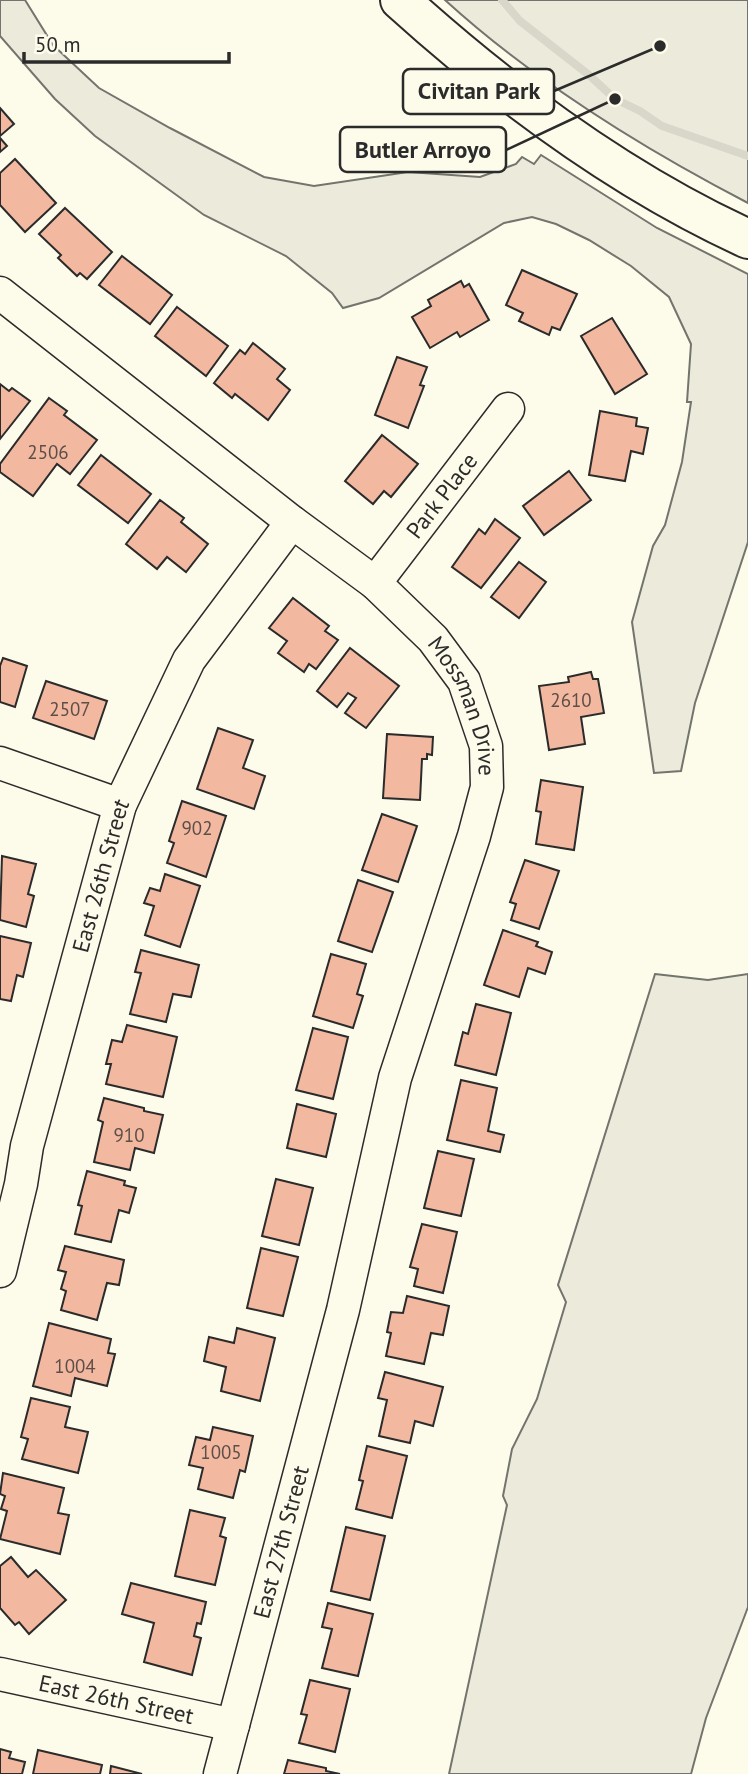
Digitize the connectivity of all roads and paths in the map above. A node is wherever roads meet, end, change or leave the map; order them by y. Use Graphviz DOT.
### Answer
graph roads {
  1 [pos="400,0"];
  2 [pos="748,239"];
  3 [pos="0,293"];
  4 [pos="508,409"];
  5 [pos="292,522"];
  6 [pos="375,583"];
  7 [pos="0,763"];
  8 [pos="120,806"];
  9 [pos="13,1142"];
  10 [pos="0,1271"];
  11 [pos="343,1310"];
  12 [pos="0,1674"];
  13 [pos="233,1725"];
  14 [pos="220,1774"];
  1 -- 2 [label="main road"];
  3 -- 5 [label="street, Mossman Drive"];
  4 -- 6 [label="street, Park Place"];
  5 -- 6 [label="street, Mossman Drive"];
  5 -- 8 [label="street, East 26th Street"];
  6 -- 11 [label="street, Mossman Drive"];
  7 -- 8 [label="street"];
  8 -- 9 [label="street, East 26th Street"];
  9 -- 10 [label="street, East 26th Street"];
  11 -- 13 [label="street, East 27th Street"];
  12 -- 13 [label="street, East 26th Street"];
  13 -- 14 [label="street, East 27th Street"];
}
